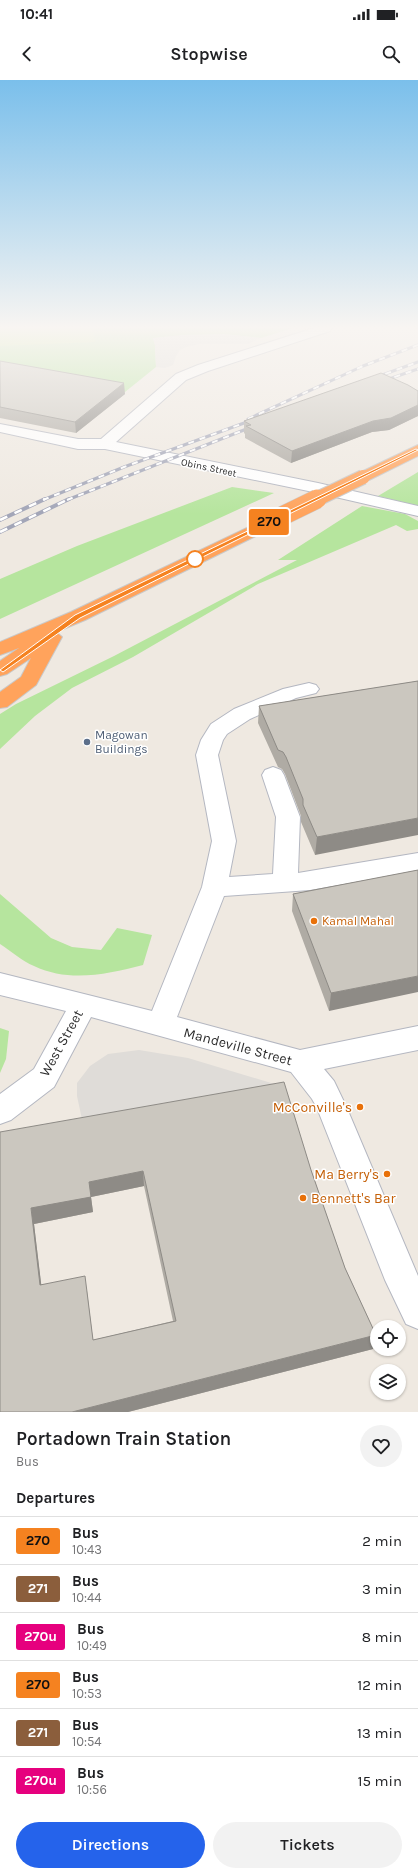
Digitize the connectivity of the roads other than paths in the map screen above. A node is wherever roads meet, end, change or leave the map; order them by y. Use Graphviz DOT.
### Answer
graph roads {
  1 [pos="165,390"];
  2 [pos="0,428"];
  3 [pos="105,444"];
  4 [pos="418,450"];
  5 [pos="418,511"];
  6 [pos="78,616"];
  7 [pos="54,634"];
  8 [pos="0,649"];
  9 [pos="0,670"];
  10 [pos="309,689"];
  11 [pos="0,702"];
  12 [pos="273,775"];
  13 [pos="418,862"];
  14 [pos="285,883"];
  15 [pos="215,887"];
  16 [pos="0,984"];
  17 [pos="84,1004"];
  18 [pos="160,1025"];
  19 [pos="418,1038"];
  20 [pos="335,1054"];
  21 [pos="300,1062"];
  22 [pos="323,1090"];
  23 [pos="0,1111"];
  24 [pos="418,1312"];
  1 -- 3 [label="street"];
  2 -- 3 [label="street, Obins Street"];
  3 -- 5 [label="street, Obins Street"];
  4 -- 6 [label="highway, bridge"];
  6 -- 7 [label="highway"];
  6 -- 8 [label="highway"];
  7 -- 9 [label="highway"];
  7 -- 11 [label="highway"];
  10 -- 15 [label="street"];
  12 -- 14 [label="street"];
  13 -- 14 [label="street"];
  14 -- 15 [label="street"];
  15 -- 18 [label="street"];
  16 -- 17 [label="street, Mandeville Street"];
  17 -- 18 [label="street, Mandeville Street"];
  17 -- 23 [label="street, West Street"];
  18 -- 21 [label="street, Mandeville Street"];
  19 -- 20 [label="street"];
  20 -- 21 [label="street"];
  20 -- 22 [label="street"];
  21 -- 22 [label="street, Mandeville Street"];
  22 -- 24 [label="street, Mandeville Street"];
}
